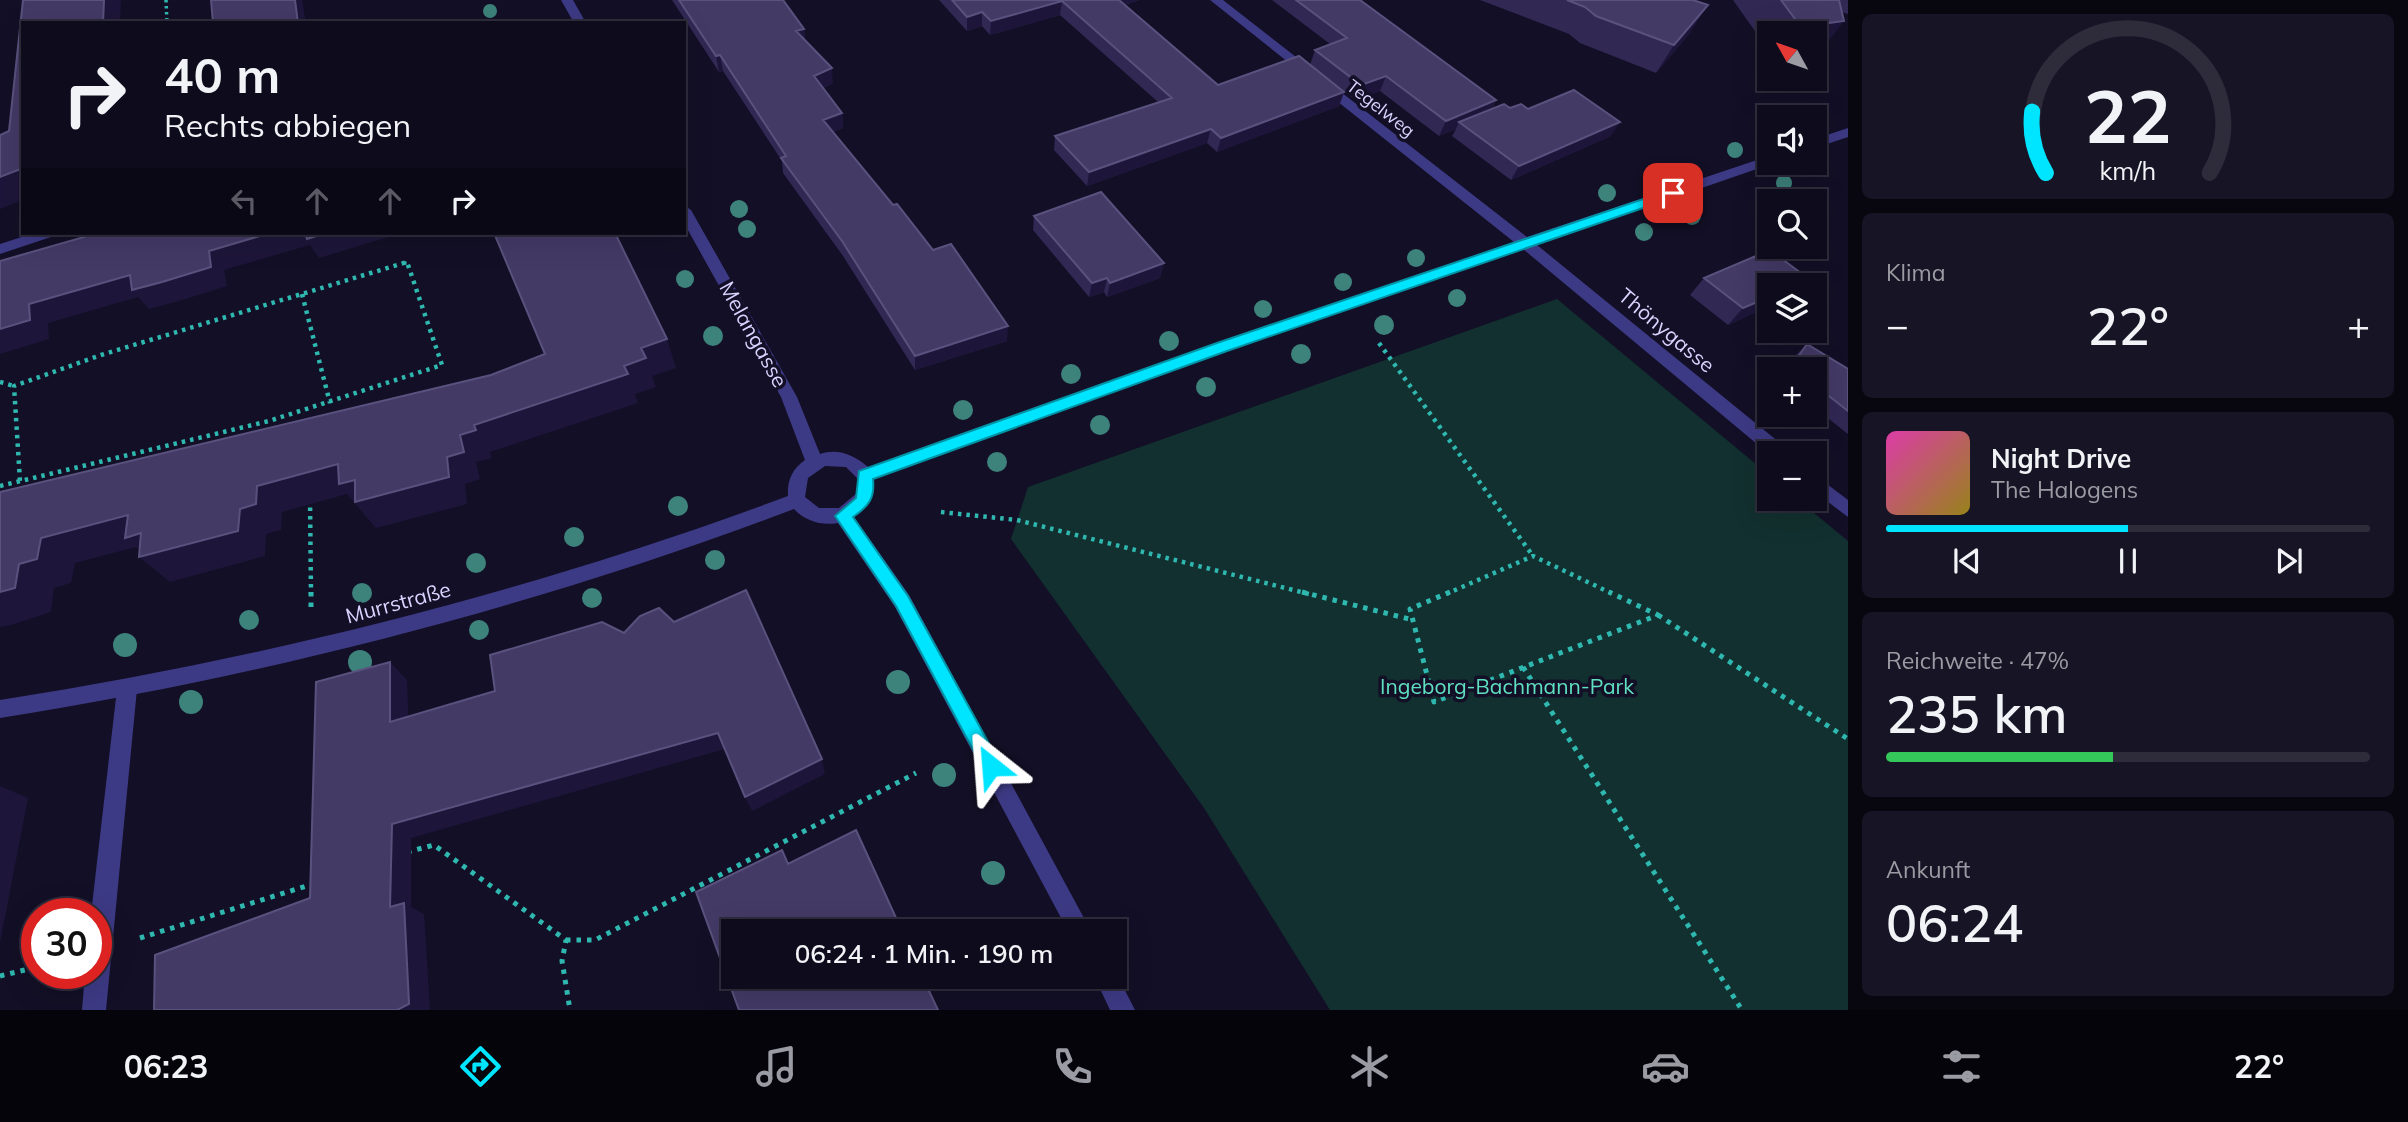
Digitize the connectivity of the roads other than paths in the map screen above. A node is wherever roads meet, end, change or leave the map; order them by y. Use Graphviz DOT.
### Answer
graph roads {
  1 [pos="568,0"];
  2 [pos="1216,0"];
  3 [pos="579,21"];
  4 [pos="1848,132"];
  5 [pos="1827,140"];
  6 [pos="1757,164"];
  7 [pos="686,214"];
  8 [pos="43,235"];
  9 [pos="1525,243"];
  10 [pos="0,249"];
  11 [pos="1765,441"];
  12 [pos="814,462"];
  13 [pos="865,475"];
  14 [pos="1827,492"];
  15 [pos="797,500"];
  16 [pos="1848,510"];
  17 [pos="843,516"];
  18 [pos="127,689"];
  19 [pos="0,709"];
  20 [pos="104,898"];
  21 [pos="1074,919"];
  22 [pos="95,989"];
  23 [pos="1112,989"];
  24 [pos="94,1010"];
  25 [pos="1123,1010"];
  1 -- 3 [label="street"];
  2 -- 9 [label="street, Tegelweg"];
  4 -- 5 [label="street"];
  6 -- 9 [label="street"];
  7 -- 12 [label="street, Melangasse"];
  8 -- 10 [label="street"];
  9 -- 11 [label="street, Thönygasse"];
  9 -- 13 [label="street"];
  12 -- 13 [label="street"];
  12 -- 15 [label="street"];
  13 -- 17 [label="street"];
  14 -- 16 [label="street"];
  15 -- 17 [label="street"];
  15 -- 18 [label="street, Murrstraße"];
  17 -- 21 [label="street"];
  18 -- 19 [label="street, Murrstraße"];
  18 -- 20 [label="street"];
  22 -- 24 [label="street"];
  23 -- 25 [label="street"];
}
